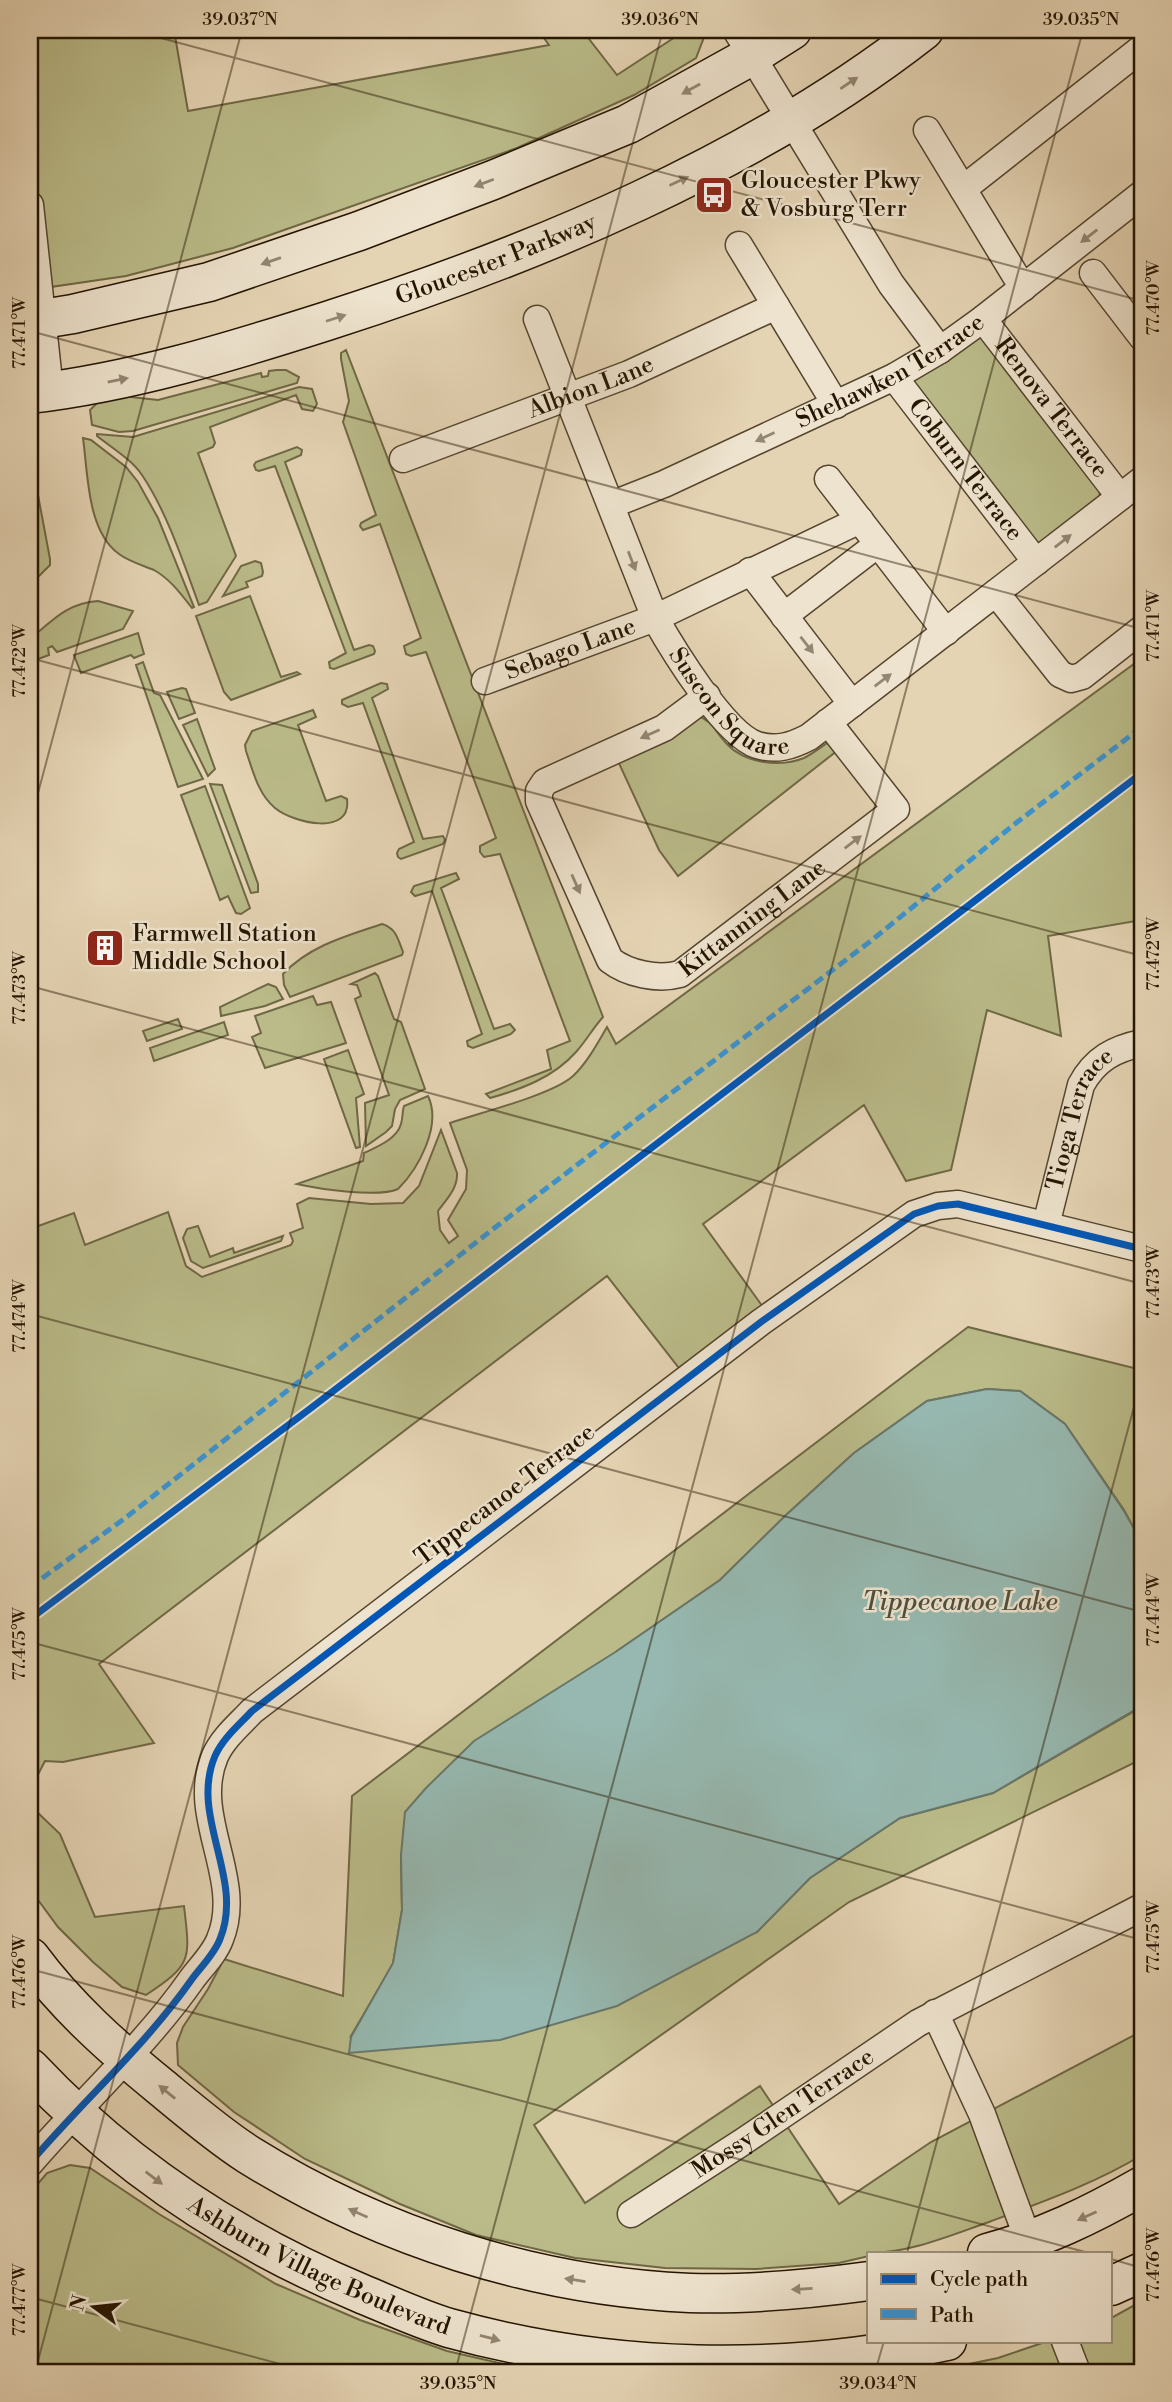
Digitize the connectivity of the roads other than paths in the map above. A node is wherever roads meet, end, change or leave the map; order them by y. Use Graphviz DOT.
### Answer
graph roads {
  1 [pos="792,30"];
  2 [pos="924,30"];
  3 [pos="743,43"];
  4 [pos="1142,48"];
  5 [pos="792,121"];
  6 [pos="927,130"];
  7 [pos="963,189"];
  8 [pos="1142,194"];
  9 [pos="30,205"];
  10 [pos="739,245"];
  11 [pos="1093,273"];
  12 [pos="1023,288"];
  13 [pos="776,306"];
  14 [pos="537,319"];
  15 [pos="983,319"];
  16 [pos="35,320"];
  17 [pos="1142,337"];
  18 [pos="940,350"];
  19 [pos="894,377"];
  20 [pos="40,393"];
  21 [pos="566,398"];
  22 [pos="836,405"];
  23 [pos="403,459"];
  24 [pos="828,479"];
  25 [pos="1142,480"];
  26 [pos="1120,497"];
  27 [pos="611,505"];
  28 [pos="860,520"];
  29 [pos="878,544"];
  30 [pos="1036,562"];
  31 [pos="750,571"];
  32 [pos="996,593"];
  33 [pos="785,616"];
  34 [pos="655,618"];
  35 [pos="1142,629"];
  36 [pos="946,632"];
  37 [pos="485,681"];
  38 [pos="707,696"];
  39 [pos="852,704"];
  40 [pos="828,722"];
  41 [pos="1142,1043"];
  42 [pos="1046,1225"];
  43 [pos="1142,1248"];
  44 [pos="1142,1907"];
  45 [pos="30,1957"];
  46 [pos="935,2013"];
  47 [pos="126,2059"];
  48 [pos="30,2068"];
  49 [pos="74,2113"];
  50 [pos="30,2163"];
  51 [pos="1142,2186"];
  52 [pos="631,2214"];
  53 [pos="1031,2248"];
  54 [pos="996,2252"];
  55 [pos="1142,2272"];
  56 [pos="867,2281"];
  57 [pos="1112,2286"];
  58 [pos="942,2342"];
  59 [pos="1065,2342"];
  60 [pos="1077,2372"];
  1 -- 3 [label="main road"];
  5 -- 2 [label="main road, Gloucester Parkway, one-way"];
  3 -- 5 [label="street"];
  3 -- 16 [label="main road, one-way"];
  4 -- 7 [label="street"];
  5 -- 18 [label="street"];
  20 -- 5 [label="main road, Gloucester Parkway, one-way"];
  6 -- 7 [label="street"];
  7 -- 12 [label="street"];
  8 -- 12 [label="street, Shehawken Terrace, one-way"];
  9 -- 16 [label="street"];
  10 -- 13 [label="street"];
  11 -- 17 [label="street"];
  12 -- 15 [label="street, Shehawken Terrace"];
  13 -- 21 [label="street, Albion Lane"];
  13 -- 22 [label="street"];
  14 -- 21 [label="street, Suscon Square"];
  15 -- 18 [label="street, Shehawken Terrace"];
  15 -- 26 [label="street, Renova Terrace"];
  16 -- 20 [label="street"];
  18 -- 19 [label="street, Shehawken Terrace"];
  19 -- 22 [label="street, Shehawken Terrace"];
  19 -- 30 [label="street, Coburn Terrace"];
  21 -- 23 [label="street, Albion Lane"];
  21 -- 27 [label="street, Suscon Square"];
  22 -- 27 [label="street, Shehawken Terrace, one-way"];
  24 -- 28 [label="street"];
  25 -- 26 [label="street, Suscon Square"];
  30 -- 26 [label="street, Suscon Square, one-way"];
  27 -- 34 [label="street, Suscon Square, one-way"];
  28 -- 29 [label="street"];
  28 -- 31 [label="street, Sebago Lane"];
  29 -- 33 [label="street"];
  29 -- 36 [label="street"];
  30 -- 32 [label="street, Suscon Square"];
  31 -- 33 [label="street"];
  31 -- 34 [label="street, Sebago Lane"];
  32 -- 35 [label="street"];
  32 -- 36 [label="street, Suscon Square"];
  33 -- 39 [label="street, one-way"];
  34 -- 37 [label="street, Sebago Lane"];
  34 -- 38 [label="street, Suscon Square"];
  39 -- 36 [label="street, Suscon Square, one-way"];
  38 -- 40 [label="street, Suscon Square"];
  38 -- 40 [label="street, Kittanning Lane, one-way"];
  39 -- 40 [label="street, Suscon Square"];
  41 -- 42 [label="street, Tioga Terrace"];
  42 -- 43 [label="street, Tippecanoe Terrace"];
  42 -- 47 [label="street, Tippecanoe Terrace"];
  44 -- 46 [label="street, Mossy Glen Terrace"];
  45 -- 47 [label="main road"];
  46 -- 52 [label="street, Mossy Glen Terrace"];
  46 -- 53 [label="street"];
  47 -- 49 [label="street, Tippecanoe Terrace"];
  56 -- 47 [label="main road, one-way"];
  48 -- 49 [label="main road, Ashburn Village Boulevard"];
  49 -- 50 [label="street, Tippecanoe Terrace"];
  49 -- 58 [label="main road, Ashburn Village Boulevard, one-way"];
  51 -- 53 [label="main road, one-way"];
  53 -- 54 [label="main road"];
  55 -- 57 [label="main road"];
  59 -- 60 [label="street"];
}
